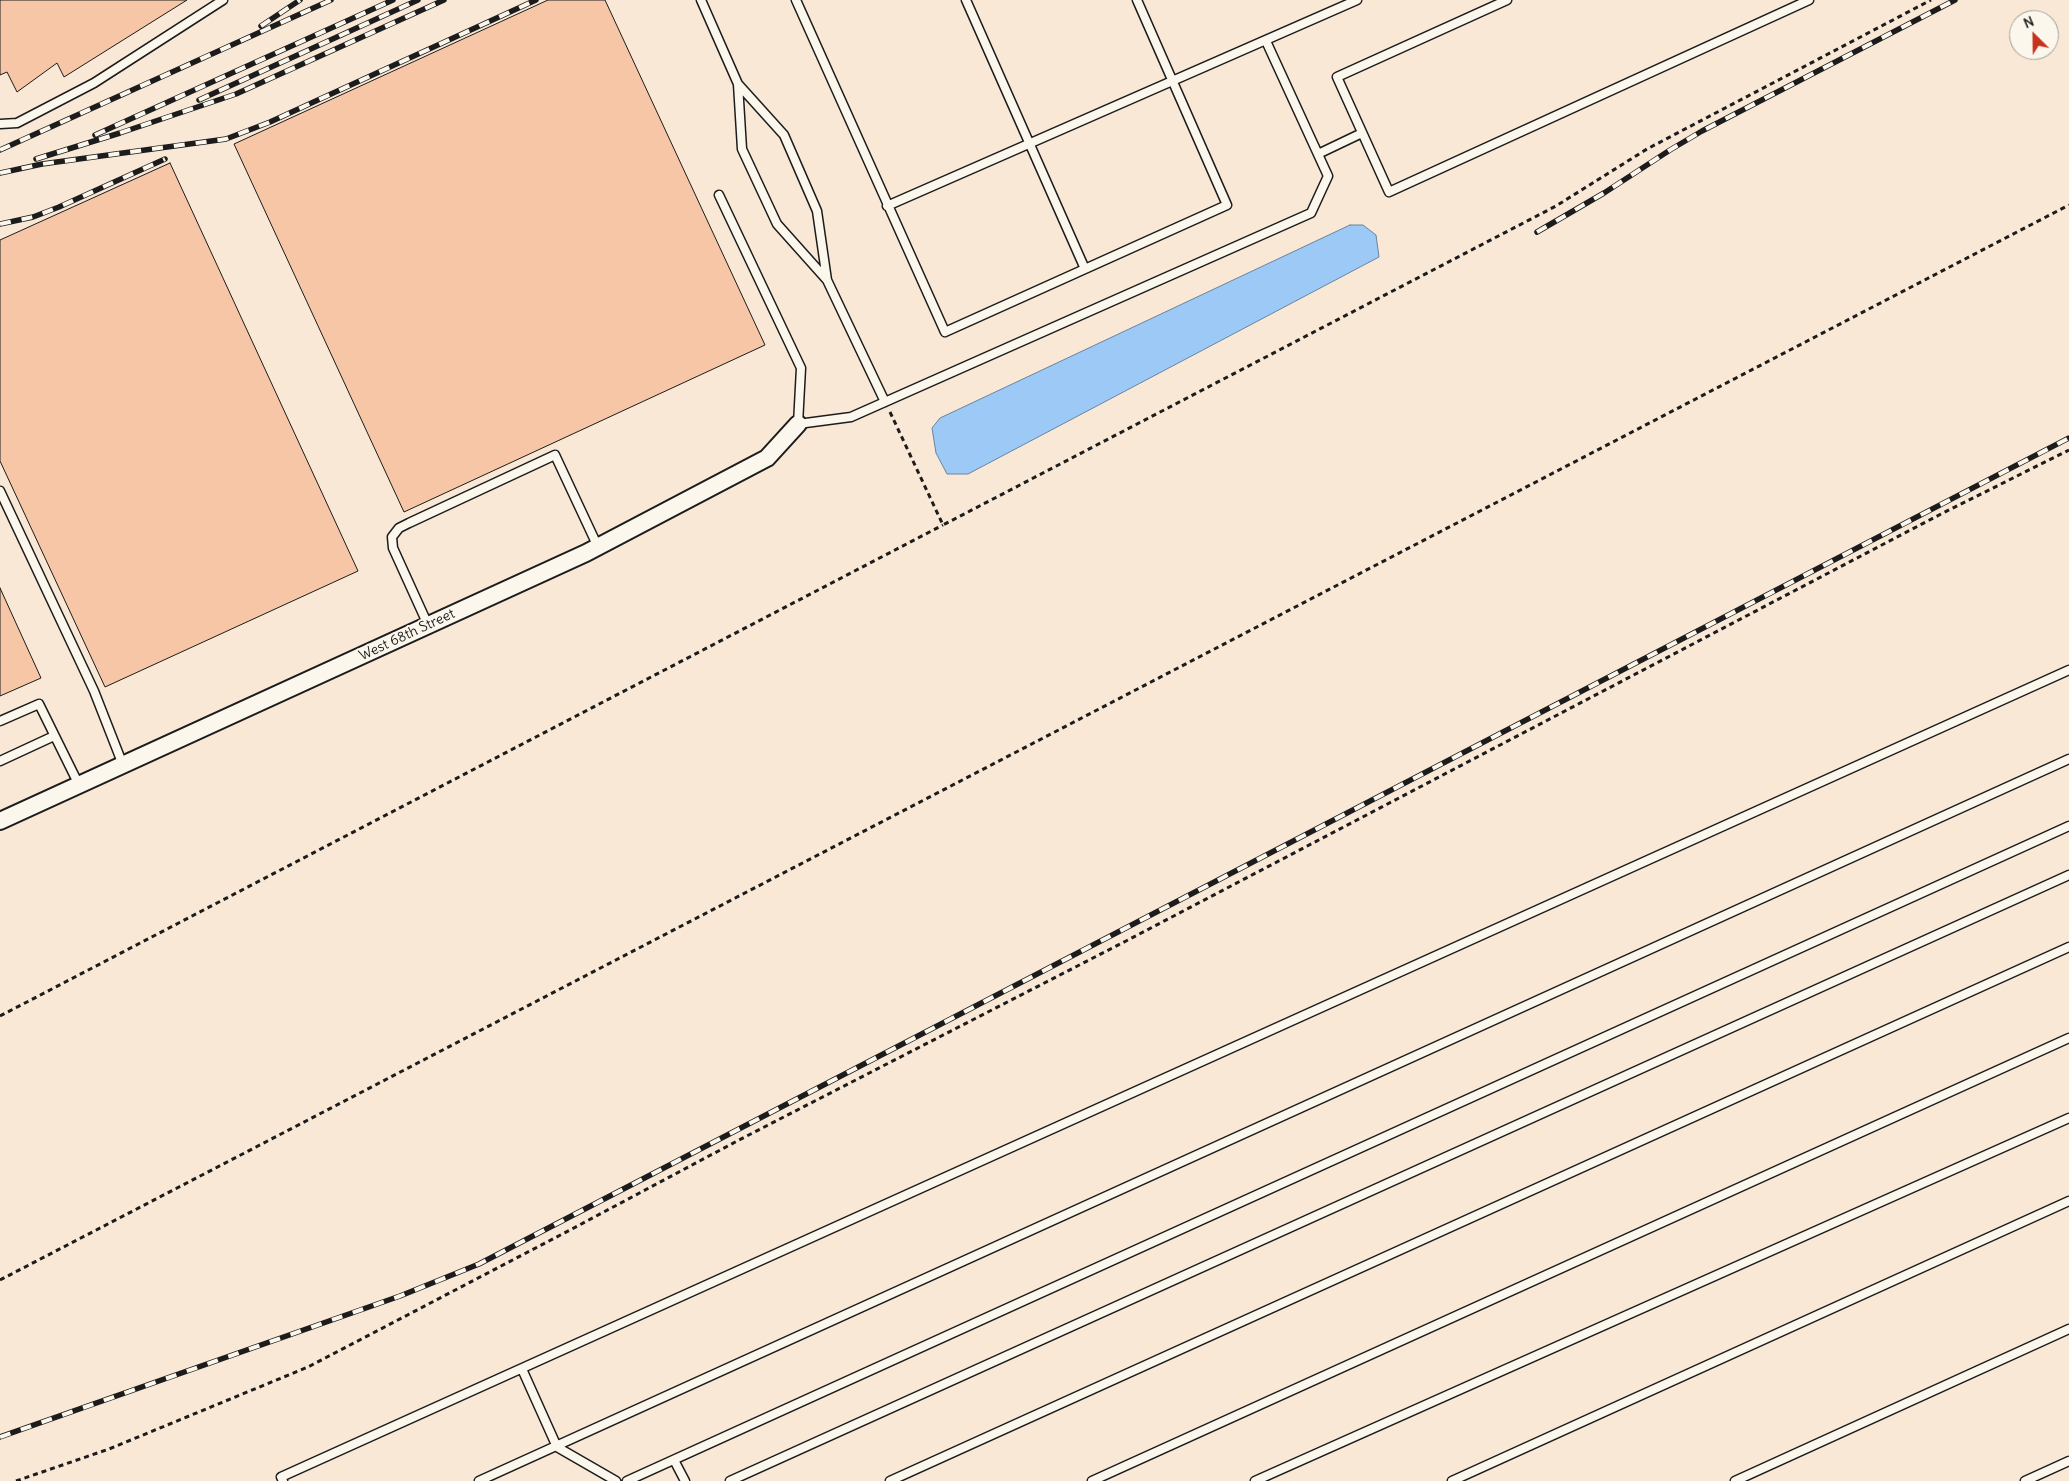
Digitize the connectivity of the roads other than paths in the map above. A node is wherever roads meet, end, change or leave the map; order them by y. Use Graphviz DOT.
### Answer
graph roads {
  1 [pos="223,0"];
  2 [pos="701,0"];
  3 [pos="796,0"];
  4 [pos="966,0"];
  5 [pos="1137,0"];
  6 [pos="1357,0"];
  7 [pos="1506,0"];
  8 [pos="1809,0"];
  9 [pos="1266,40"];
  10 [pos="1171,81"];
  11 [pos="738,84"];
  12 [pos="0,124"];
  13 [pos="1362,133"];
  14 [pos="1029,143"];
  15 [pos="1318,154"];
  16 [pos="719,195"];
  17 [pos="887,206"];
  18 [pos="1085,269"];
  19 [pos="827,280"];
  20 [pos="885,402"];
  21 [pos="798,424"];
  22 [pos="0,491"];
  23 [pos="598,547"];
  24 [pos="428,625"];
  25 [pos="2069,670"];
  26 [pos="0,721"];
  27 [pos="54,736"];
  28 [pos="2069,759"];
  29 [pos="0,761"];
  30 [pos="123,765"];
  31 [pos="79,785"];
  32 [pos="0,821"];
  33 [pos="2069,826"];
  34 [pos="2069,875"];
  35 [pos="2069,947"];
  36 [pos="2069,1038"];
  37 [pos="2069,1118"];
  38 [pos="2069,1201"];
  39 [pos="2069,1329"];
  40 [pos="522,1369"];
  41 [pos="557,1447"];
  42 [pos="674,1460"];
  43 [pos="2069,1461"];
  44 [pos="283,1481"];
  45 [pos="479,1481"];
  46 [pos="616,1481"];
  47 [pos="627,1481"];
  48 [pos="685,1481"];
  49 [pos="730,1481"];
  50 [pos="890,1481"];
  51 [pos="1092,1481"];
  52 [pos="1254,1481"];
  53 [pos="1452,1481"];
  54 [pos="1735,1481"];
  55 [pos="2025,1481"];
  1 -- 12 [label="lane"];
  2 -- 11 [label="lane"];
  3 -- 17 [label="lane"];
  4 -- 14 [label="lane"];
  5 -- 10 [label="lane"];
  6 -- 9 [label="lane"];
  7 -- 13 [label="lane"];
  8 -- 13 [label="lane"];
  9 -- 10 [label="lane"];
  9 -- 15 [label="lane"];
  10 -- 14 [label="lane"];
  10 -- 18 [label="lane"];
  11 -- 19 [label="lane"];
  11 -- 19 [label="lane"];
  13 -- 15 [label="lane"];
  14 -- 17 [label="lane"];
  14 -- 18 [label="lane"];
  15 -- 20 [label="lane"];
  16 -- 21 [label="lane"];
  17 -- 18 [label="lane"];
  19 -- 20 [label="lane"];
  20 -- 21 [label="lane"];
  21 -- 23 [label="street, West 68th Street"];
  22 -- 30 [label="lane"];
  23 -- 24 [label="street, West 68th Street"];
  23 -- 24 [label="lane"];
  24 -- 30 [label="street, West 68th Street"];
  25 -- 40 [label="lane"];
  26 -- 27 [label="lane"];
  27 -- 29 [label="lane"];
  27 -- 31 [label="lane"];
  28 -- 41 [label="lane"];
  30 -- 31 [label="street, West 68th Street"];
  31 -- 32 [label="street, West 68th Street"];
  33 -- 42 [label="lane"];
  34 -- 49 [label="lane"];
  35 -- 50 [label="lane"];
  36 -- 51 [label="lane"];
  37 -- 52 [label="lane"];
  38 -- 53 [label="lane"];
  39 -- 54 [label="lane"];
  40 -- 41 [label="lane"];
  40 -- 44 [label="lane"];
  41 -- 45 [label="lane"];
  41 -- 46 [label="lane"];
  42 -- 47 [label="lane"];
  42 -- 48 [label="lane"];
  43 -- 55 [label="lane"];
}
